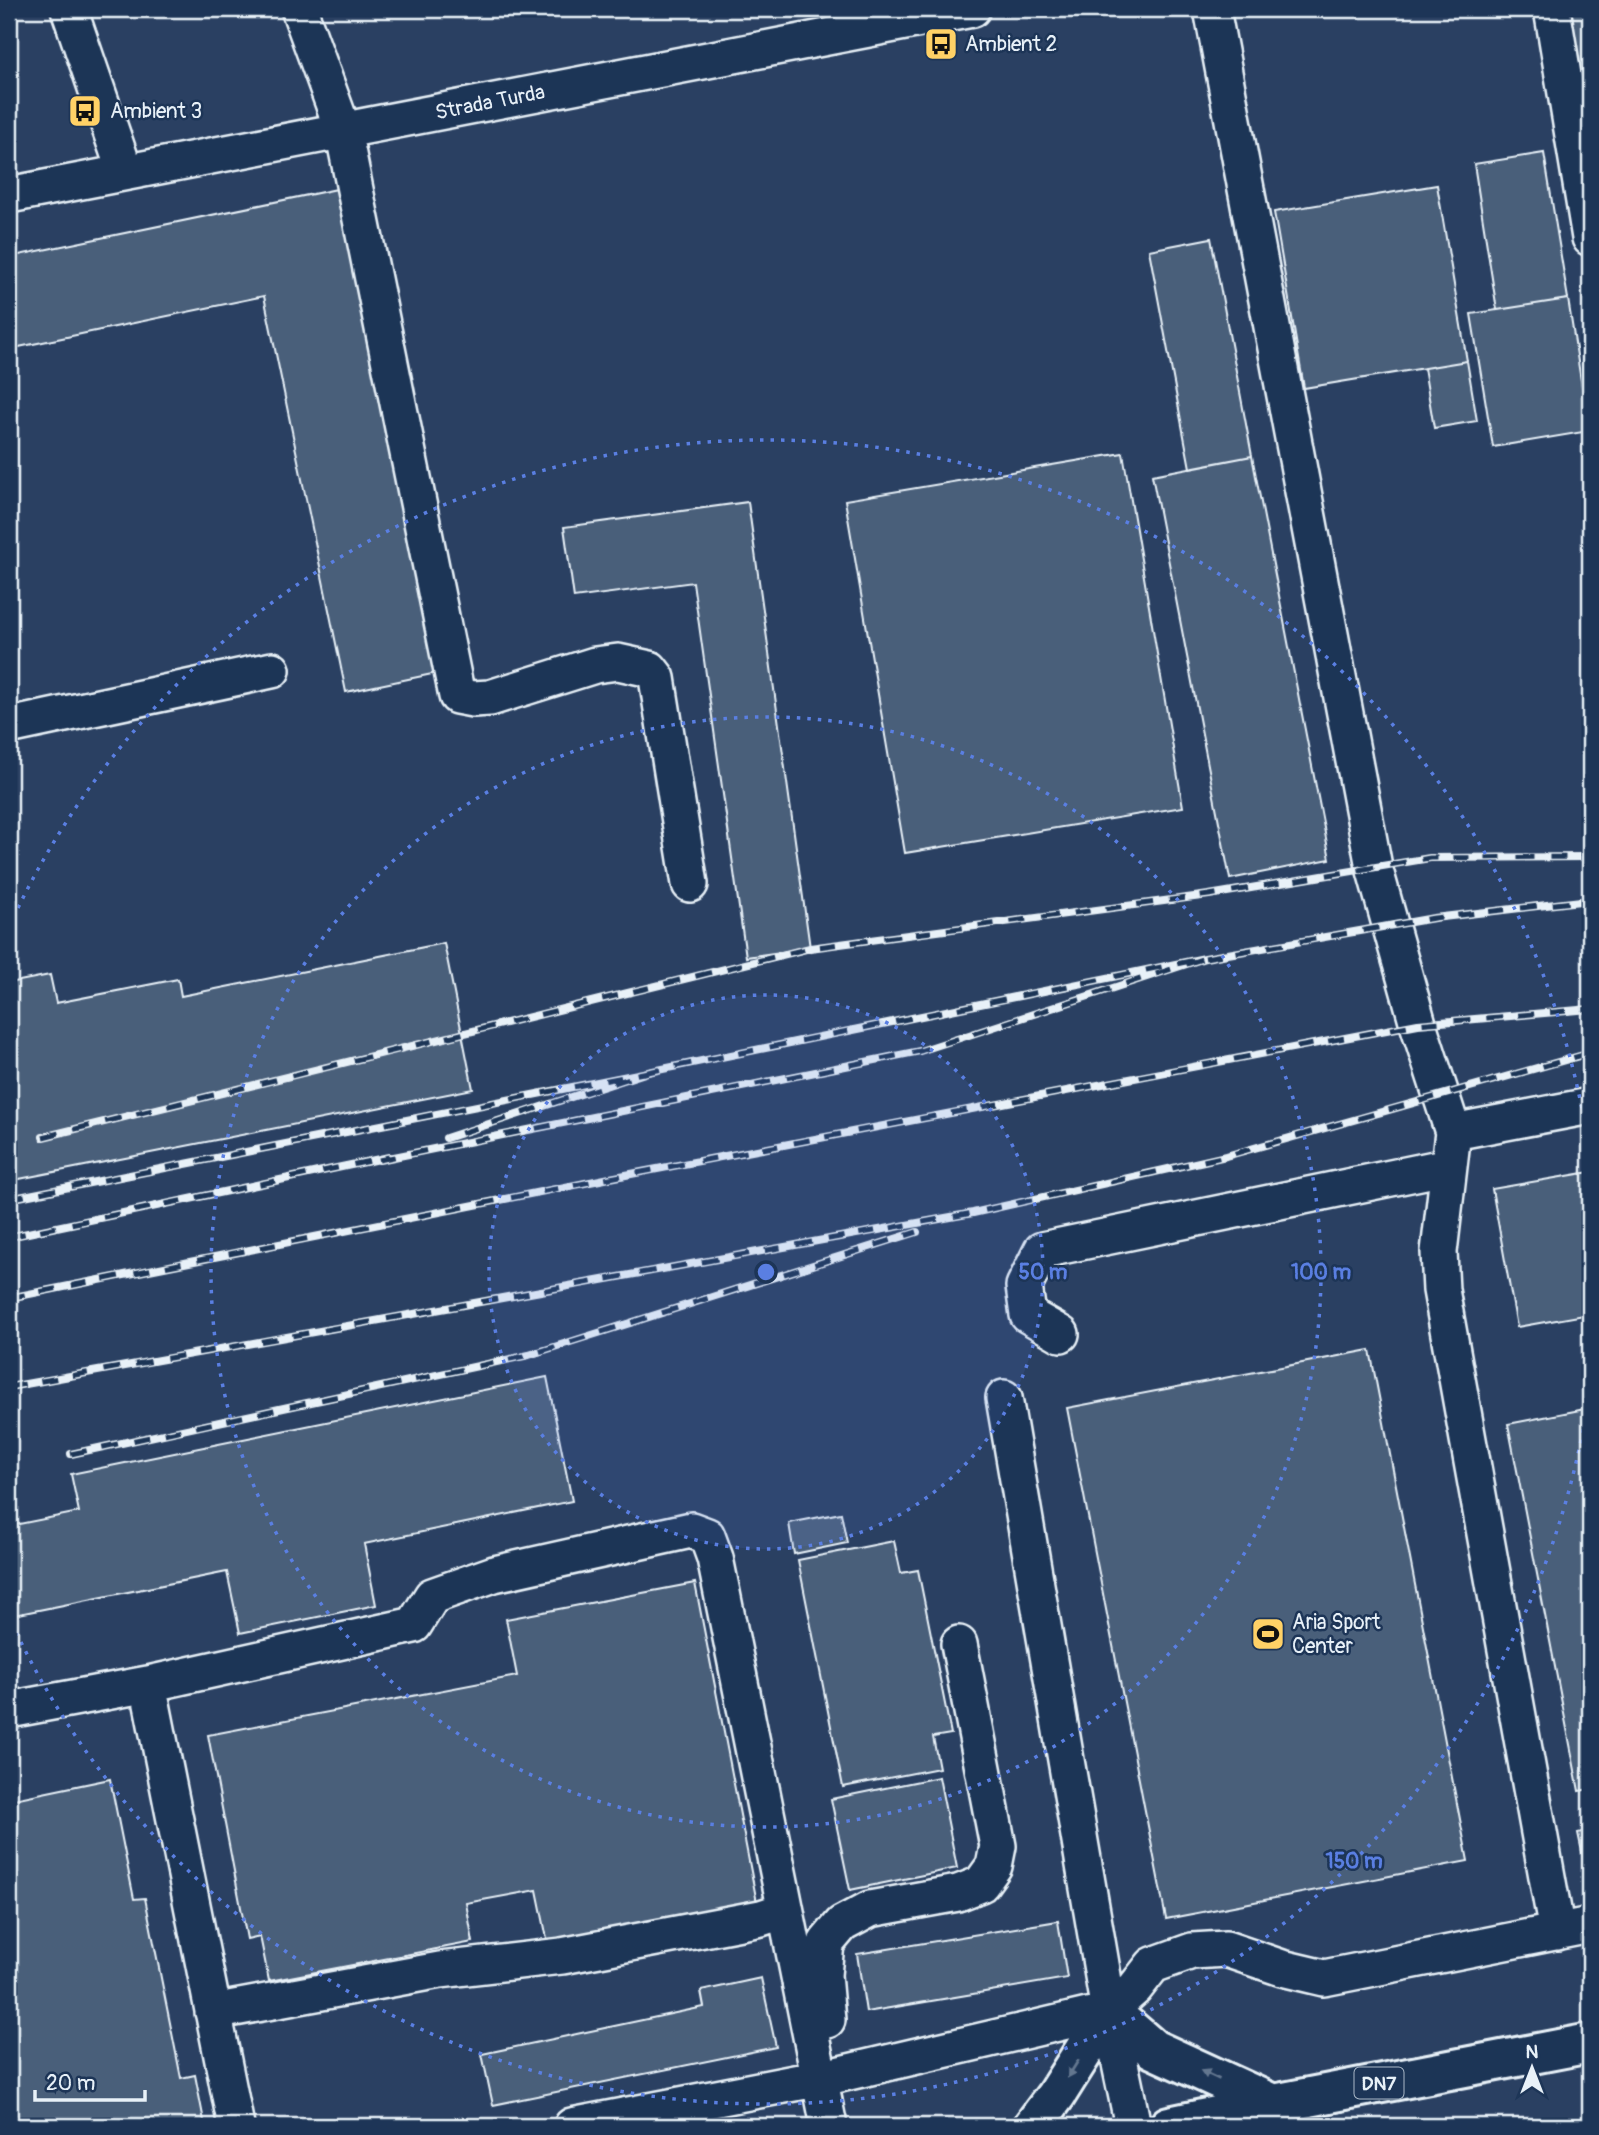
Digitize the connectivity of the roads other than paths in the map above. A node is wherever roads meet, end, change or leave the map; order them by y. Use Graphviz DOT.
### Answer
graph roads {
  1 [pos="69,9"];
  2 [pos="299,9"];
  3 [pos="972,9"];
  4 [pos="1212,9"];
  5 [pos="1552,9"];
  6 [pos="343,131"];
  7 [pos="125,172"];
  8 [pos="9,194"];
  9 [pos="1590,238"];
  10 [pos="272,670"];
  11 [pos="9,726"];
  12 [pos="690,884"];
  13 [pos="1590,1106"];
  14 [pos="1453,1132"];
  15 [pos="1449,1166"];
  16 [pos="1061,1334"];
  17 [pos="1004,1398"];
  18 [pos="959,1644"];
  19 [pos="148,1684"];
  20 [pos="9,1710"];
  21 [pos="785,1910"];
  22 [pos="1574,1928"];
  23 [pos="1109,2011"];
  24 [pos="213,2012"];
  25 [pos="1590,2043"];
  26 [pos="828,2077"];
  27 [pos="1273,2104"];
  28 [pos="236,2126"];
  29 [pos="572,2126"];
  30 [pos="829,2126"];
  31 [pos="1034,2126"];
  32 [pos="1133,2126"];
  33 [pos="1169,2126"];
  1 -- 7 [label="street"];
  2 -- 6 [label="street"];
  3 -- 6 [label="street, Strada Turda"];
  4 -- 14 [label="street"];
  5 -- 9 [label="street"];
  6 -- 7 [label="street, Strada Turda"];
  6 -- 12 [label="street"];
  7 -- 8 [label="street, Strada Turda"];
  10 -- 11 [label="street"];
  13 -- 14 [label="street"];
  14 -- 15 [label="street"];
  15 -- 16 [label="street"];
  15 -- 22 [label="street"];
  17 -- 23 [label="street"];
  18 -- 26 [label="street"];
  19 -- 20 [label="street"];
  19 -- 21 [label="street"];
  19 -- 24 [label="street"];
  21 -- 24 [label="street"];
  21 -- 26 [label="street"];
  22 -- 23 [label="street"];
  23 -- 26 [label="street"];
  27 -- 23 [label="main road, one-way"];
  23 -- 31 [label="main road, one-way"];
  23 -- 32 [label="street"];
  24 -- 28 [label="street"];
  25 -- 27 [label="main road, DN7"];
  26 -- 29 [label="street"];
  26 -- 30 [label="street"];
  27 -- 33 [label="main road, DN7"];
}
